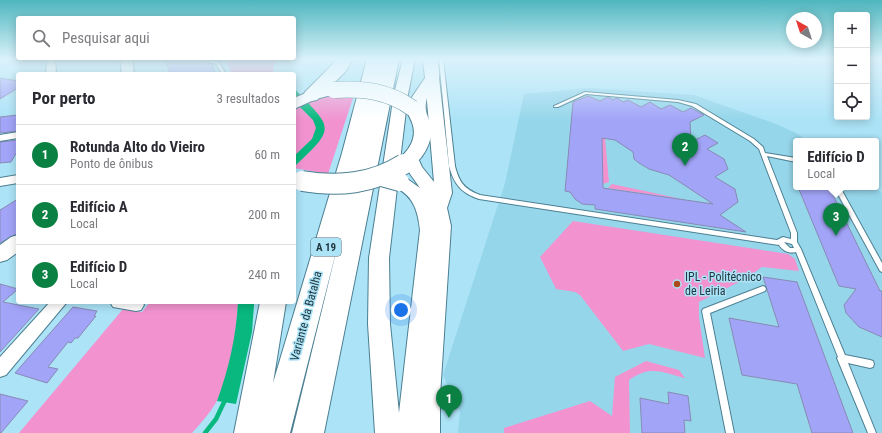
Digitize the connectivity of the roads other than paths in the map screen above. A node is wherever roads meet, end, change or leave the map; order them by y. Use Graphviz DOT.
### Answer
graph roads {
  1 [pos="328,79"];
  2 [pos="369,79"];
  3 [pos="387,79"];
  4 [pos="404,79"];
  5 [pos="423,79"];
  6 [pos="431,79"];
  7 [pos="432,79"];
  8 [pos="443,79"];
  9 [pos="391,95"];
  10 [pos="311,96"];
  11 [pos="296,103"];
  12 [pos="556,106"];
  13 [pos="415,110"];
  14 [pos="16,135"];
  15 [pos="0,138"];
  16 [pos="764,154"];
  17 [pos="793,159"];
  18 [pos="399,170"];
  19 [pos="16,179"];
  20 [pos="298,180"];
  21 [pos="0,182"];
  22 [pos="839,190"];
  23 [pos="439,207"];
  24 [pos="781,243"];
  25 [pos="16,244"];
  26 [pos="796,245"];
  27 [pos="0,256"];
  28 [pos="882,269"];
  29 [pos="763,288"];
  30 [pos="57,304"];
  31 [pos="130,304"];
  32 [pos="273,304"];
  33 [pos="136,305"];
  34 [pos="841,358"];
  35 [pos="870,364"];
  36 [pos="0,369"];
  37 [pos="250,433"];
  38 [pos="274,433"];
  39 [pos="308,433"];
  40 [pos="388,433"];
  41 [pos="410,433"];
  42 [pos="428,433"];
  43 [pos="730,433"];
  44 [pos="872,433"];
  1 -- 10 [label="highway"];
  2 -- 38 [label="highway, Variante da Batalha / A 19"];
  3 -- 39 [label="highway, A 19"];
  4 -- 40 [label="main road"];
  5 -- 9 [label="main road"];
  6 -- 13 [label="main road"];
  7 -- 23 [label="main road"];
  8 -- 24 [label="lane"];
  9 -- 10 [label="main road, bridge"];
  9 -- 13 [label="main road, bridge"];
  10 -- 11 [label="main road"];
  12 -- 16 [label="lane"];
  13 -- 18 [label="main road"];
  14 -- 15 [label="street"];
  16 -- 17 [label="lane"];
  16 -- 26 [label="lane"];
  18 -- 20 [label="main road, bridge"];
  18 -- 23 [label="main road"];
  18 -- 41 [label="main road"];
  19 -- 21 [label="street"];
  22 -- 28 [label="lane"];
  23 -- 42 [label="main road"];
  24 -- 26 [label="lane"];
  24 -- 26 [label="lane"];
  25 -- 27 [label="main road"];
  26 -- 34 [label="lane"];
  29 -- 43 [label="lane"];
  30 -- 36 [label="street"];
  31 -- 33 [label="street"];
  32 -- 37 [label="highway"];
  34 -- 35 [label="lane"];
  34 -- 44 [label="lane"];
}
